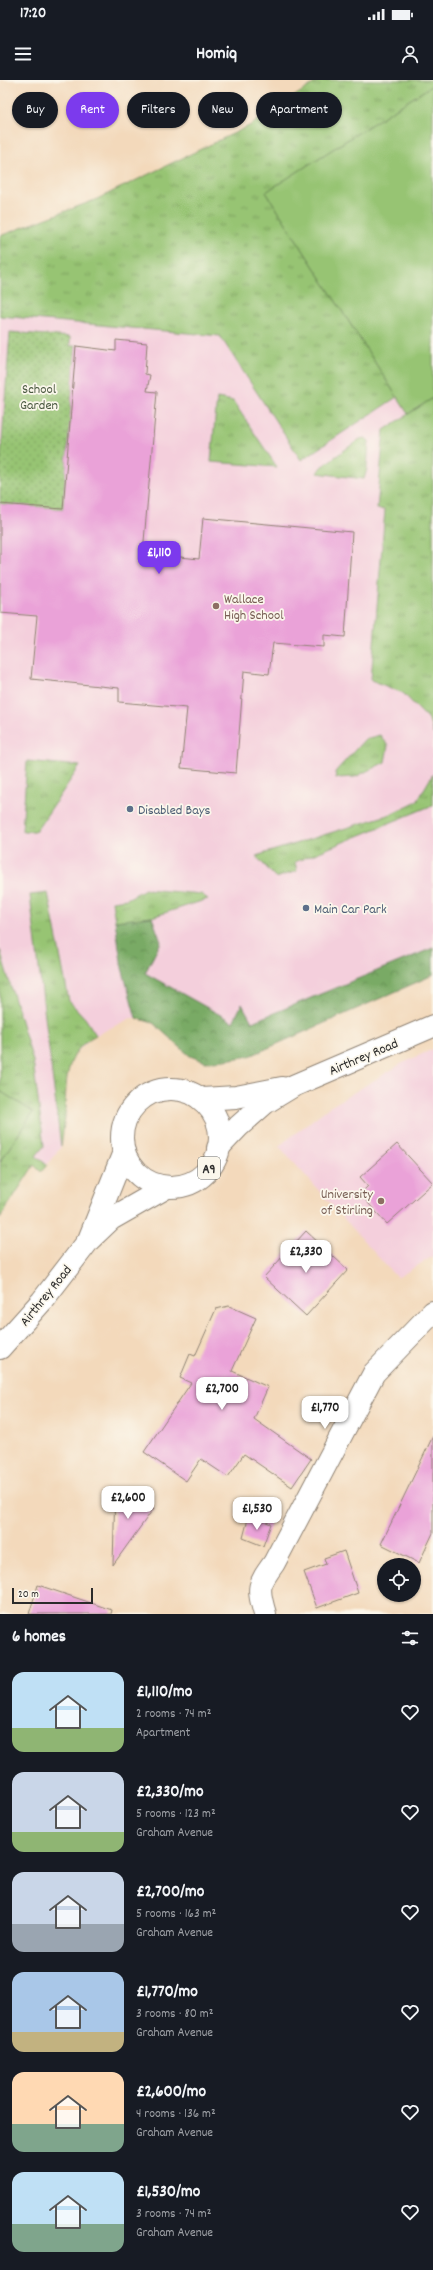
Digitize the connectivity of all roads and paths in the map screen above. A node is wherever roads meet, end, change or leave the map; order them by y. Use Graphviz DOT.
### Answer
graph roads {
  1 [pos="433,1026"];
  2 [pos="293,1086"];
  3 [pos="202,1099"];
  4 [pos="218,1148"];
  5 [pos="124,1152"];
  6 [pos="167,1187"];
  7 [pos="89,1240"];
  8 [pos="433,1312"];
  9 [pos="0,1348"];
  10 [pos="265,1614"];
  1 -- 2 [label="main road, Airthrey Road / A9"];
  2 -- 3 [label="main road, A9"];
  2 -- 4 [label="main road, A9"];
  3 -- 4 [label="main road, A9"];
  3 -- 5 [label="main road, A9"];
  4 -- 6 [label="main road, A9"];
  5 -- 6 [label="main road, A9"];
  5 -- 7 [label="main road, A9"];
  6 -- 7 [label="main road, A9"];
  7 -- 9 [label="main road, Airthrey Road / A9"];
  8 -- 10 [label="main road"];
}
